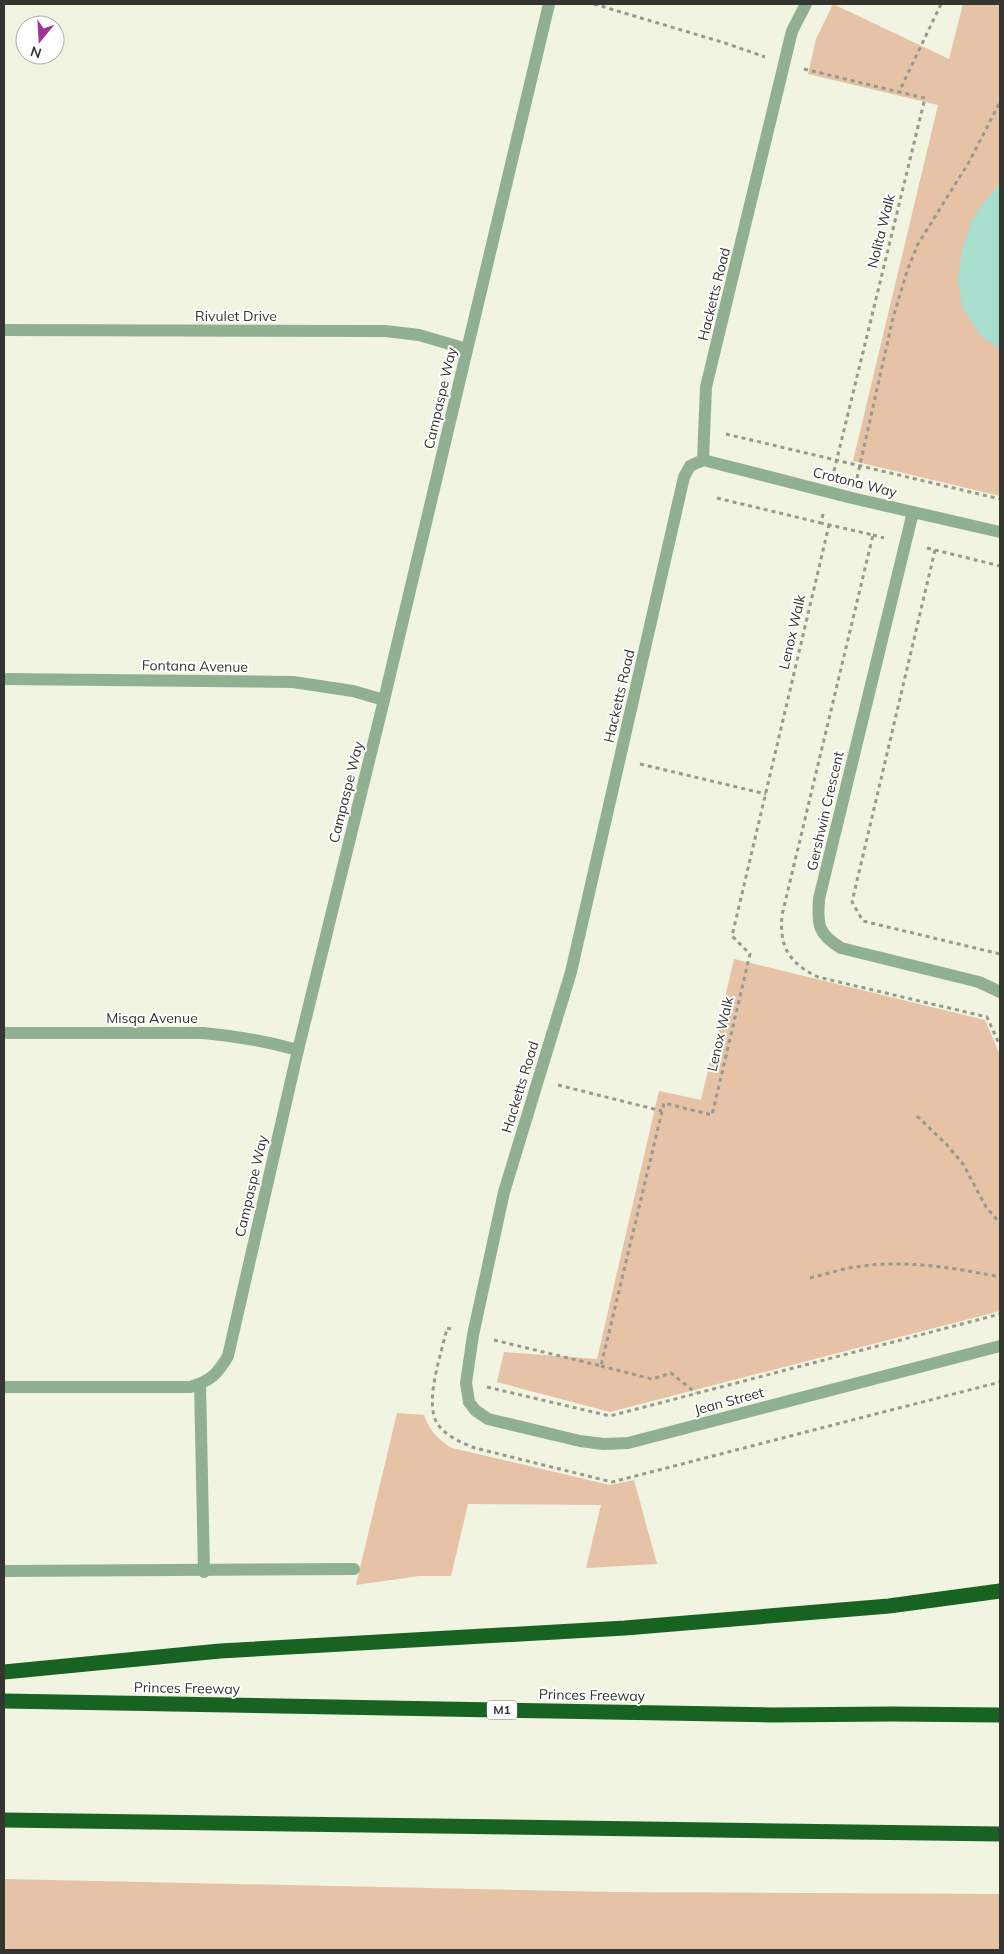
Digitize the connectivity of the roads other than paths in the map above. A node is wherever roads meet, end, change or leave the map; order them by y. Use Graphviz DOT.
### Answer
graph roads {
  1 [pos="549,4"];
  2 [pos="806,4"];
  3 [pos="4,330"];
  4 [pos="467,349"];
  5 [pos="703,460"];
  6 [pos="913,512"];
  7 [pos="1000,532"];
  8 [pos="4,679"];
  9 [pos="384,700"];
  10 [pos="1000,992"];
  11 [pos="4,1032"];
  12 [pos="298,1050"];
  13 [pos="1000,1346"];
  14 [pos="200,1384"];
  15 [pos="4,1386"];
  16 [pos="469,1402"];
  17 [pos="354,1570"];
  18 [pos="4,1572"];
  19 [pos="204,1572"];
  20 [pos="1000,1591"];
  21 [pos="4,1672"];
  22 [pos="4,1701"];
  23 [pos="1000,1715"];
  24 [pos="4,1820"];
  25 [pos="1000,1834"];
  1 -- 4 [label="street, Campaspe Way"];
  2 -- 5 [label="street, Hacketts Road"];
  3 -- 4 [label="street, Rivulet Drive"];
  4 -- 9 [label="street, Campaspe Way"];
  5 -- 6 [label="street, Crotona Way"];
  5 -- 16 [label="street, Hacketts Road"];
  6 -- 7 [label="street, Crotona Way"];
  6 -- 10 [label="street, Gershwin Crescent"];
  8 -- 9 [label="street, Fontana Avenue"];
  9 -- 12 [label="street, Campaspe Way"];
  11 -- 12 [label="street, Misqa Avenue"];
  12 -- 14 [label="street, Campaspe Way"];
  13 -- 16 [label="street, Jean Street"];
  14 -- 15 [label="street, Campaspe Way"];
  14 -- 19 [label="street"];
  17 -- 19 [label="street"];
  18 -- 19 [label="street"];
  20 -- 21 [label="highway"];
  22 -- 23 [label="highway, Princes Freeway / M1"];
  24 -- 25 [label="highway"];
}
